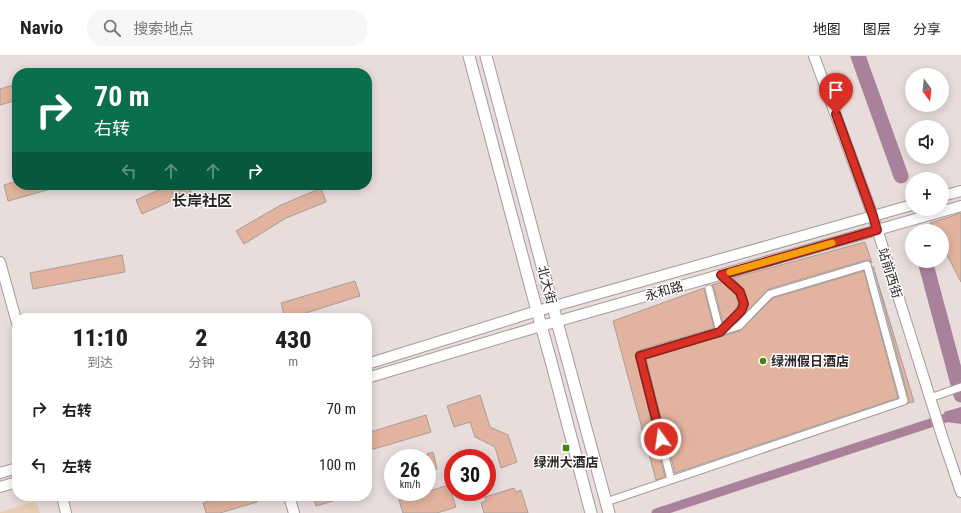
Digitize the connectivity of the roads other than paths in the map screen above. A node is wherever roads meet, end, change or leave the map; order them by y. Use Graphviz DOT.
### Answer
graph roads {
  1 [pos="469,56"];
  2 [pos="486,56"];
  3 [pos="814,56"];
  4 [pos="961,191"];
  5 [pos="949,194"];
  6 [pos="961,206"];
  7 [pos="905,207"];
  8 [pos="873,216"];
  9 [pos="877,230"];
  10 [pos="0,262"];
  11 [pos="721,275"];
  12 [pos="709,289"];
  13 [pos="553,307"];
  14 [pos="537,310"];
  15 [pos="14,313"];
  16 [pos="557,322"];
  17 [pos="541,326"];
  18 [pos="720,332"];
  19 [pos="372,362"];
  20 [pos="372,377"];
  21 [pos="961,387"];
  22 [pos="931,403"];
  23 [pos="12,469"];
  24 [pos="0,473"];
  25 [pos="671,480"];
  26 [pos="12,483"];
  27 [pos="0,487"];
  28 [pos="961,492"];
  29 [pos="63,501"];
  30 [pos="290,501"];
  31 [pos="607,508"];
  32 [pos="66,513"];
  33 [pos="294,513"];
  34 [pos="591,513"];
  1 -- 14 [label="main road, 北大街"];
  2 -- 13 [label="main road, 北大街"];
  3 -- 8 [label="main road, 站前西街"];
  4 -- 5 [label="main road"];
  6 -- 9 [label="main road, 永和路"];
  7 -- 8 [label="main road, 永和路"];
  8 -- 9 [label="main road, 站前西街"];
  8 -- 13 [label="main road, 永和路"];
  9 -- 11 [label="main road, 永和路"];
  9 -- 22 [label="main road, 站前西街"];
  10 -- 15 [label="main road"];
  11 -- 16 [label="main road, 永和路"];
  11 -- 18 [label="street"];
  12 -- 18 [label="street"];
  13 -- 14 [label="main road, 永和路"];
  13 -- 16 [label="main road, 北大街"];
  14 -- 17 [label="main road, 北大街"];
  14 -- 19 [label="main road, 永和路"];
  16 -- 17 [label="main road, 永和路"];
  16 -- 31 [label="main road, 北大街"];
  17 -- 20 [label="main road, 永和路"];
  17 -- 34 [label="main road, 北大街"];
  18 -- 25 [label="street"];
  18 -- 25 [label="street"];
  21 -- 22 [label="street"];
  22 -- 28 [label="main road, 站前西街"];
  23 -- 24 [label="main road"];
  25 -- 31 [label="street"];
  26 -- 27 [label="main road"];
  29 -- 32 [label="main road"];
  30 -- 33 [label="main road"];
}
